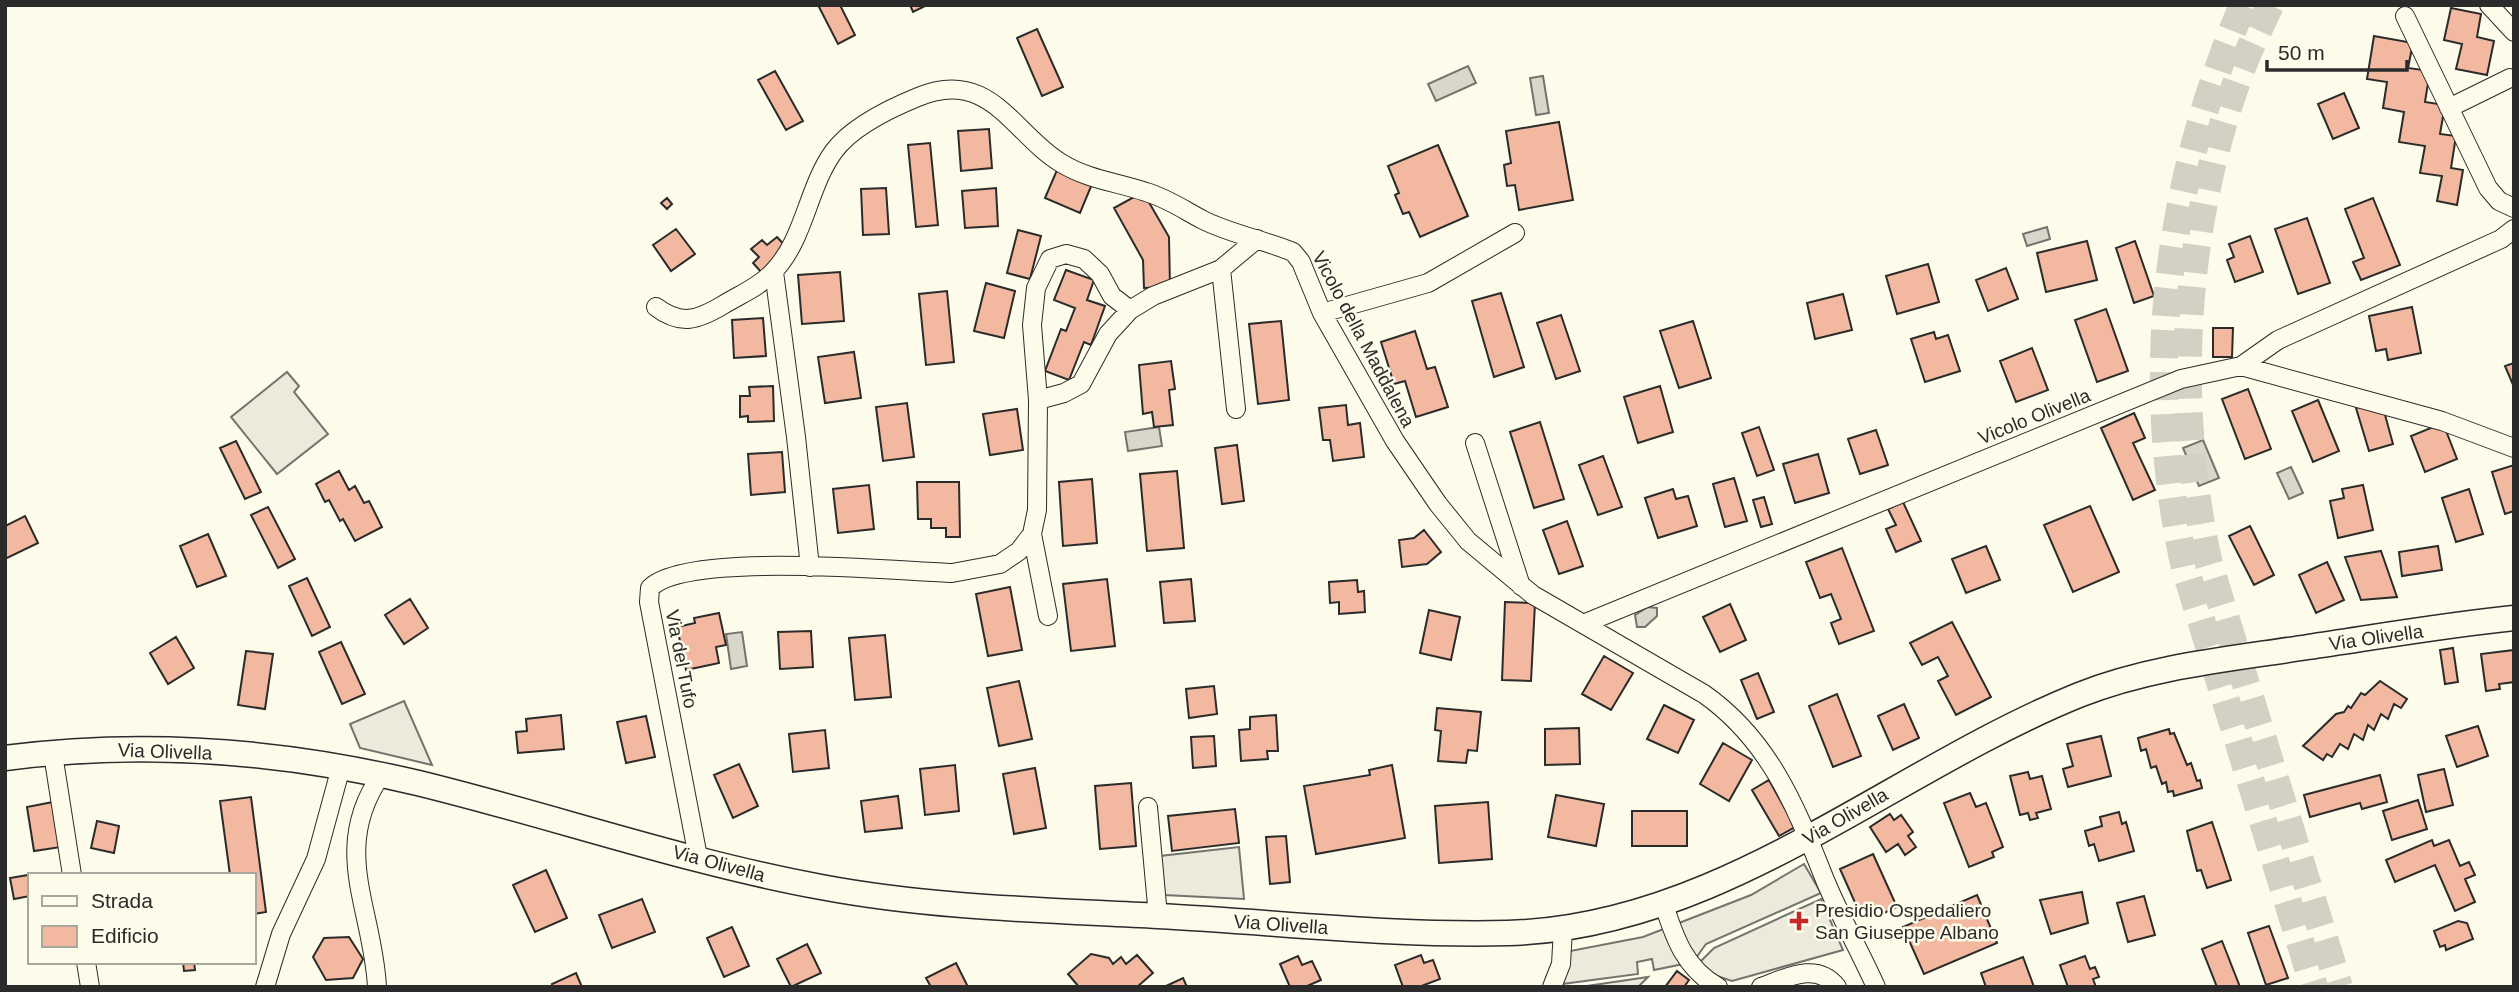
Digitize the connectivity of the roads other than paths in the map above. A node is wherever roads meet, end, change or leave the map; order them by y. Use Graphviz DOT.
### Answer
graph roads {
  1 [pos="2489,5"];
  2 [pos="2405,16"];
  3 [pos="2514,33"];
  4 [pos="2510,78"];
  5 [pos="2449,108"];
  6 [pos="2514,208"];
  7 [pos="2514,229"];
  8 [pos="1515,233"];
  9 [pos="1257,239"];
  10 [pos="1221,269"];
  11 [pos="774,272"];
  12 [pos="656,307"];
  13 [pos="1130,310"];
  14 [pos="1322,313"];
  15 [pos="2241,366"];
  16 [pos="1038,401"];
  17 [pos="1236,409"];
  18 [pos="1475,443"];
  19 [pos="2514,449"];
  20 [pos="1032,534"];
  21 [pos="810,567"];
  22 [pos="1521,586"];
  23 [pos="1048,616"];
  24 [pos="2514,618"];
  25 [pos="1583,624"];
  26 [pos="53,754"];
  27 [pos="5,758"];
  28 [pos="341,767"];
  29 [pos="381,775"];
  30 [pos="1148,807"];
  31 [pos="1810,836"];
  32 [pos="698,857"];
  33 [pos="72,873"];
  34 [pos="1664,905"];
  35 [pos="1158,916"];
  36 [pos="1563,929"];
  37 [pos="86,964"];
  38 [pos="90,987"];
  39 [pos="265,987"];
  40 [pos="377,987"];
  41 [pos="1552,987"];
  42 [pos="1718,987"];
  43 [pos="1761,987"];
  44 [pos="1836,987"];
  45 [pos="1876,987"];
  1 -- 3 [label="street"];
  2 -- 5 [label="street"];
  4 -- 5 [label="street"];
  5 -- 6 [label="street"];
  7 -- 15 [label="street"];
  8 -- 14 [label="street"];
  9 -- 10 [label="street"];
  9 -- 11 [label="street, Vicolo della Maddalena"];
  9 -- 14 [label="street, Vicolo della Maddalena"];
  10 -- 13 [label="street"];
  10 -- 17 [label="street"];
  11 -- 12 [label="street, Vicolo della Maddalena"];
  11 -- 21 [label="street"];
  13 -- 16 [label="street"];
  13 -- 16 [label="street"];
  14 -- 22 [label="street, Vicolo della Maddalena"];
  15 -- 19 [label="street, Vicolo Olivella"];
  15 -- 25 [label="street, Vicolo Olivella"];
  16 -- 20 [label="street"];
  18 -- 22 [label="street"];
  20 -- 21 [label="street, Via del Tufo"];
  20 -- 23 [label="street"];
  21 -- 32 [label="street, Via del Tufo"];
  22 -- 25 [label="street, Vicolo della Maddalena"];
  24 -- 31 [label="main road, Via Olivella"];
  25 -- 31 [label="street, Vicolo della Maddalena"];
  26 -- 27 [label="main road, Via Olivella"];
  26 -- 28 [label="main road, Via Olivella"];
  26 -- 33 [label="street"];
  28 -- 29 [label="main road, Via Olivella"];
  28 -- 39 [label="street"];
  29 -- 32 [label="main road, Via Olivella"];
  29 -- 40 [label="street"];
  30 -- 35 [label="street"];
  31 -- 34 [label="main road, Via Olivella"];
  31 -- 45 [label="street, Vicolo della Maddalena"];
  32 -- 35 [label="main road, Via Olivella"];
  34 -- 36 [label="main road, Via Olivella"];
  34 -- 42 [label="street"];
  35 -- 36 [label="main road, Via Olivella"];
  36 -- 41 [label="street"];
  37 -- 38 [label="street"];
  43 -- 44 [label="street"];
}
